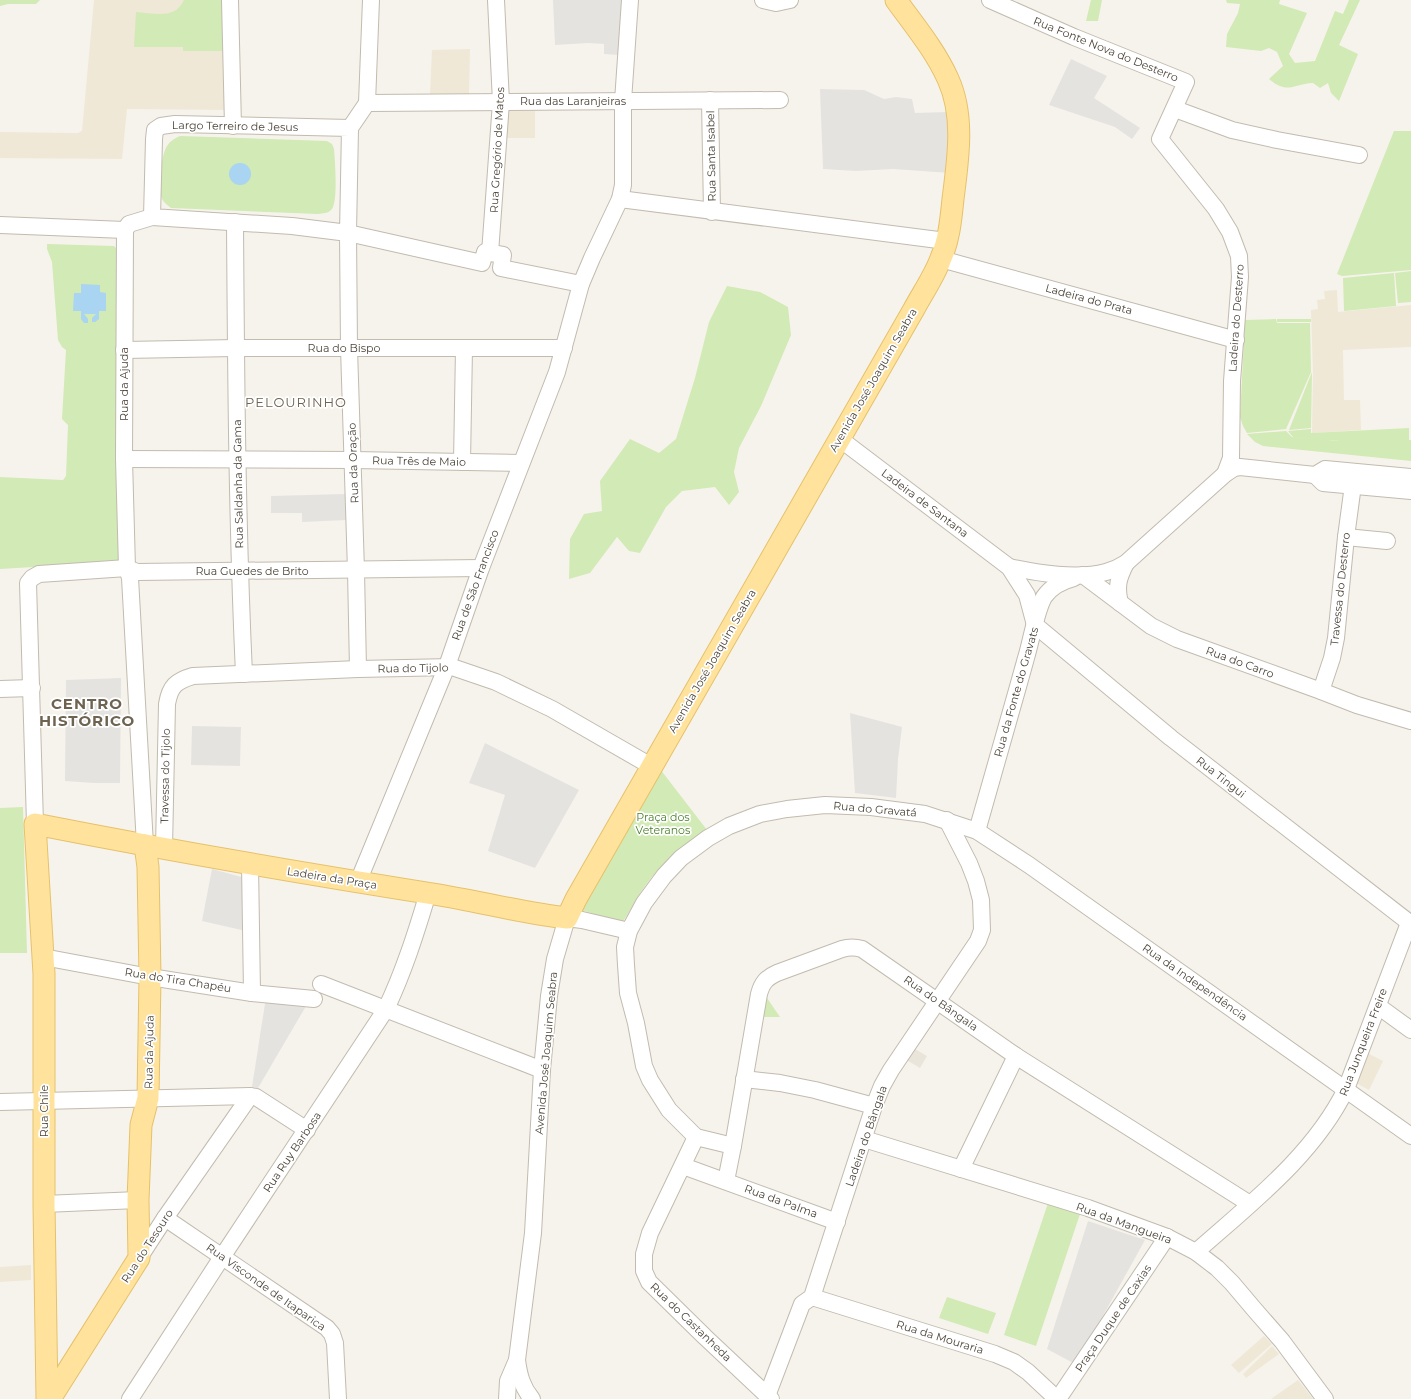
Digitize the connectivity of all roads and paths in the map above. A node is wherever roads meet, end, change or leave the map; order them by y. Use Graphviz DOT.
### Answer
graph roads {
  1 [pos="230,0"];
  2 [pos="371,0"];
  3 [pos="496,0"];
  4 [pos="630,0"];
  5 [pos="763,0"];
  6 [pos="790,0"];
  7 [pos="896,0"];
  8 [pos="990,0"];
  9 [pos="710,100"];
  10 [pos="780,100"];
  11 [pos="623,101"];
  12 [pos="501,102"];
  13 [pos="367,103"];
  14 [pos="1175,109"];
  15 [pos="233,126"];
  16 [pos="350,128"];
  17 [pos="1160,140"];
  18 [pos="1359,155"];
  19 [pos="620,199"];
  20 [pos="712,212"];
  21 [pos="152,217"];
  22 [pos="235,222"];
  23 [pos="0,225"];
  24 [pos="125,230"];
  25 [pos="348,233"];
  26 [pos="944,250"];
  27 [pos="490,253"];
  28 [pos="581,284"];
  29 [pos="1236,340"];
  30 [pos="236,348"];
  31 [pos="349,348"];
  32 [pos="464,348"];
  33 [pos="564,348"];
  34 [pos="124,350"];
  35 [pos="840,439"];
  36 [pos="1232,450"];
  37 [pos="124,459"];
  38 [pos="238,459"];
  39 [pos="354,460"];
  40 [pos="462,462"];
  41 [pos="521,463"];
  42 [pos="1248,468"];
  43 [pos="1225,474"];
  44 [pos="1315,475"];
  45 [pos="1411,477"];
  46 [pos="1353,485"];
  47 [pos="1411,491"];
  48 [pos="1346,537"];
  49 [pos="1387,542"];
  50 [pos="1126,563"];
  51 [pos="1009,567"];
  52 [pos="127,568"];
  53 [pos="481,568"];
  54 [pos="239,570"];
  55 [pos="356,571"];
  56 [pos="1083,575"];
  57 [pos="1120,604"];
  58 [pos="1035,625"];
  59 [pos="447,666"];
  60 [pos="358,669"];
  61 [pos="244,674"];
  62 [pos="32,688"];
  63 [pos="0,689"];
  64 [pos="1321,691"];
  65 [pos="167,704"];
  66 [pos="1411,721"];
  67 [pos="651,766"];
  68 [pos="947,820"];
  69 [pos="35,824"];
  70 [pos="977,831"];
  71 [pos="155,847"];
  72 [pos="250,864"];
  73 [pos="358,882"];
  74 [pos="428,893"];
  75 [pos="567,918"];
  76 [pos="1410,923"];
  77 [pos="629,931"];
  78 [pos="43,957"];
  79 [pos="150,977"];
  80 [pos="320,984"];
  81 [pos="252,992"];
  82 [pos="314,999"];
  83 [pos="937,1001"];
  84 [pos="1378,1006"];
  85 [pos="386,1009"];
  86 [pos="1411,1030"];
  87 [pos="1016,1056"];
  88 [pos="542,1070"];
  89 [pos="744,1079"];
  90 [pos="1346,1089"];
  91 [pos="250,1096"];
  92 [pos="148,1098"];
  93 [pos="44,1100"];
  94 [pos="0,1102"];
  95 [pos="874,1106"];
  96 [pos="307,1130"];
  97 [pos="1411,1136"];
  98 [pos="696,1137"];
  99 [pos="864,1139"];
  100 [pos="733,1146"];
  101 [pos="683,1166"];
  102 [pos="961,1169"];
  103 [pos="726,1181"];
  104 [pos="138,1200"];
  105 [pos="44,1204"];
  106 [pos="1250,1204"];
  107 [pos="165,1218"];
  108 [pos="837,1222"];
  109 [pos="1167,1237"];
  110 [pos="1196,1252"];
  111 [pos="222,1257"];
  112 [pos="139,1258"];
  113 [pos="812,1297"];
  114 [pos="517,1360"];
  115 [pos="769,1397"];
  116 [pos="47,1399"];
  117 [pos="50,1399"];
  118 [pos="130,1399"];
  119 [pos="338,1399"];
  120 [pos="507,1399"];
  121 [pos="532,1399"];
  122 [pos="1058,1399"];
  123 [pos="1325,1399"];
  1 -- 15 [label="street"];
  2 -- 13 [label="street"];
  3 -- 12 [label="street, Rua Gregório de Matos"];
  4 -- 11 [label="street, Rua de São Francisco"];
  5 -- 6 [label="street"];
  7 -- 26 [label="main road, Avenida José Joaquim Seabra"];
  8 -- 14 [label="street, Rua Fonte Nova do Desterro"];
  9 -- 10 [label="street, Rua das Laranjeiras"];
  9 -- 11 [label="street, Rua das Laranjeiras"];
  9 -- 20 [label="street, Rua Santa Isabel"];
  11 -- 12 [label="street, Rua das Laranjeiras"];
  11 -- 19 [label="street, Rua de São Francisco"];
  12 -- 13 [label="street, Rua das Laranjeiras"];
  12 -- 27 [label="street, Rua Gregório de Matos"];
  13 -- 16 [label="street"];
  14 -- 17 [label="street, Rua Fonte Nova do Desterro"];
  14 -- 18 [label="street"];
  15 -- 16 [label="street, Largo Terreiro de Jesus"];
  15 -- 21 [label="street, Largo Terreiro de Jesus"];
  16 -- 25 [label="street"];
  17 -- 29 [label="street, Ladeira do Desterro"];
  19 -- 20 [label="street, Ladeira do Prata"];
  19 -- 28 [label="street, Rua de São Francisco"];
  20 -- 26 [label="street, Ladeira do Prata"];
  21 -- 22 [label="street"];
  21 -- 24 [label="street"];
  22 -- 25 [label="street"];
  22 -- 30 [label="street, Rua Saldanha da Gama"];
  23 -- 24 [label="street"];
  24 -- 34 [label="street, Rua da Ajuda"];
  25 -- 27 [label="street"];
  25 -- 31 [label="street, Rua da Oração"];
  26 -- 29 [label="street, Ladeira do Prata"];
  26 -- 35 [label="main road, Avenida José Joaquim Seabra"];
  27 -- 28 [label="street"];
  28 -- 33 [label="street, Rua de São Francisco"];
  29 -- 36 [label="street, Ladeira do Desterro"];
  30 -- 31 [label="street, Rua do Bispo"];
  30 -- 34 [label="street, Rua do Bispo"];
  30 -- 38 [label="street, Rua Saldanha da Gama"];
  31 -- 32 [label="street, Rua do Bispo"];
  31 -- 39 [label="street, Rua da Oração"];
  32 -- 33 [label="street, Rua do Bispo"];
  32 -- 40 [label="street"];
  33 -- 41 [label="street, Rua de São Francisco"];
  34 -- 37 [label="street, Rua da Ajuda"];
  35 -- 51 [label="street, Ladeira de Santana"];
  35 -- 67 [label="main road, Avenida José Joaquim Seabra"];
  36 -- 42 [label="street"];
  36 -- 43 [label="street, Ladeira do Desterro"];
  37 -- 38 [label="street, Rua Três de Maio"];
  37 -- 52 [label="street, Rua da Ajuda"];
  38 -- 39 [label="street, Rua Três de Maio"];
  38 -- 54 [label="street, Rua Saldanha da Gama"];
  39 -- 40 [label="street, Rua Três de Maio"];
  39 -- 55 [label="street, Rua da Oração"];
  40 -- 41 [label="street, Rua Três de Maio"];
  41 -- 53 [label="street, Rua de São Francisco"];
  42 -- 43 [label="street"];
  42 -- 44 [label="street"];
  43 -- 50 [label="street"];
  44 -- 45 [label="street"];
  44 -- 46 [label="street"];
  46 -- 47 [label="street"];
  46 -- 48 [label="street, Travessa do Desterro"];
  48 -- 49 [label="street"];
  48 -- 64 [label="street, Travessa do Desterro"];
  50 -- 56 [label="street"];
  50 -- 57 [label="street"];
  51 -- 56 [label="street, Ladeira de Santana"];
  51 -- 58 [label="street, Ladeira de Santana"];
  52 -- 54 [label="street, Rua Guedes de Brito"];
  52 -- 62 [label="street, Rua Guedes de Brito"];
  52 -- 71 [label="street, Rua da Ajuda"];
  53 -- 55 [label="street, Rua Guedes de Brito"];
  53 -- 59 [label="street, Rua de São Francisco"];
  54 -- 55 [label="street, Rua Guedes de Brito"];
  54 -- 61 [label="street, Rua Saldanha da Gama"];
  55 -- 60 [label="street, Rua da Oração"];
  56 -- 57 [label="street, Rua do Carro"];
  56 -- 58 [label="street, Rua da Fonte do Gravats"];
  57 -- 64 [label="street, Rua do Carro"];
  58 -- 70 [label="street, Rua da Fonte do Gravats"];
  58 -- 76 [label="street, Rua Tingui"];
  59 -- 60 [label="street, Rua do Tijolo"];
  59 -- 67 [label="street, Rua do Tijolo"];
  59 -- 73 [label="street, Rua de São Francisco"];
  60 -- 61 [label="street, Rua do Tijolo"];
  61 -- 65 [label="street, Rua do Tijolo"];
  62 -- 63 [label="street"];
  62 -- 69 [label="street"];
  64 -- 66 [label="street, Rua do Carro"];
  65 -- 71 [label="street, Travessa do Tijolo"];
  67 -- 75 [label="main road, Avenida José Joaquim Seabra"];
  68 -- 70 [label="street, Rua do Gravatá"];
  68 -- 77 [label="street, Rua do Gravatá"];
  68 -- 83 [label="street, Ladeira do Bângala"];
  69 -- 71 [label="main road, Ladeira da Praça"];
  69 -- 78 [label="main road, Rua Chile"];
  70 -- 90 [label="street, Rua da Independência"];
  71 -- 72 [label="main road, Ladeira da Praça"];
  71 -- 79 [label="main road, Rua da Ajuda"];
  72 -- 73 [label="main road, Ladeira da Praça"];
  72 -- 81 [label="street"];
  73 -- 74 [label="main road, Ladeira da Praça"];
  74 -- 75 [label="main road, Ladeira da Praça"];
  74 -- 85 [label="street, Rua Ruy Barbosa"];
  75 -- 77 [label="street, Ladeira da Praça"];
  75 -- 88 [label="street, Avenida José Joaquim Seabra"];
  76 -- 84 [label="street, Rua Junqueira Freire"];
  77 -- 98 [label="street, Rua do Gravatá"];
  78 -- 79 [label="street, Rua do Tira Chapéu"];
  78 -- 93 [label="main road, Rua Chile"];
  79 -- 81 [label="street, Rua do Tira Chapéu"];
  79 -- 92 [label="main road, Rua da Ajuda"];
  80 -- 85 [label="street"];
  81 -- 82 [label="street, Rua do Tira Chapéu"];
  83 -- 87 [label="street, Rua do Bângala"];
  83 -- 89 [label="street, Rua do Bângala"];
  83 -- 95 [label="street, Ladeira do Bângala"];
  84 -- 86 [label="street"];
  84 -- 90 [label="street, Rua Junqueira Freire"];
  85 -- 88 [label="street"];
  85 -- 96 [label="street, Rua Ruy Barbosa"];
  87 -- 102 [label="street"];
  87 -- 106 [label="street, Rua do Bângala"];
  88 -- 114 [label="street, Avenida José Joaquim Seabra"];
  89 -- 95 [label="street"];
  89 -- 100 [label="street, Rua do Bângala"];
  90 -- 97 [label="street, Rua da Independência"];
  90 -- 106 [label="street, Rua Junqueira Freire"];
  91 -- 92 [label="street"];
  91 -- 96 [label="street"];
  91 -- 107 [label="street, Rua do Tesouro"];
  92 -- 93 [label="street"];
  92 -- 104 [label="main road, Rua da Ajuda"];
  93 -- 94 [label="street"];
  93 -- 105 [label="main road, Rua Chile"];
  95 -- 99 [label="street, Ladeira do Bângala"];
  96 -- 111 [label="street, Rua Ruy Barbosa"];
  98 -- 100 [label="street"];
  98 -- 101 [label="street, Rua do Castanheda"];
  99 -- 102 [label="street, Rua da Mangueira"];
  99 -- 108 [label="street, Ladeira do Bângala"];
  100 -- 103 [label="street, Rua do Bângala"];
  101 -- 103 [label="street, Rua da Palma"];
  101 -- 115 [label="street, Rua do Castanheda"];
  102 -- 109 [label="street, Rua da Mangueira"];
  103 -- 108 [label="street, Rua da Palma"];
  104 -- 105 [label="street"];
  104 -- 112 [label="main road, Rua da Ajuda"];
  105 -- 116 [label="main road, Rua Chile"];
  106 -- 110 [label="street, Rua Junqueira Freire"];
  107 -- 111 [label="street, Rua Visconde de Itaparica"];
  107 -- 112 [label="street, Rua do Tesouro"];
  108 -- 113 [label="street, Ladeira do Bângala"];
  109 -- 110 [label="street, Rua da Mangueira"];
  109 -- 122 [label="street, Praça Duque de Caxias"];
  110 -- 123 [label="street, Rua da Mangueira"];
  111 -- 118 [label="street, Rua Ruy Barbosa"];
  111 -- 119 [label="street, Rua Visconde de Itaparica"];
  112 -- 117 [label="main road, Rua do Tesouro"];
  113 -- 115 [label="street"];
  113 -- 122 [label="street, Rua da Mouraria"];
  114 -- 120 [label="street, Avenida José Joaquim Seabra"];
  114 -- 121 [label="street, Avenida José Joaquim Seabra"];
}
